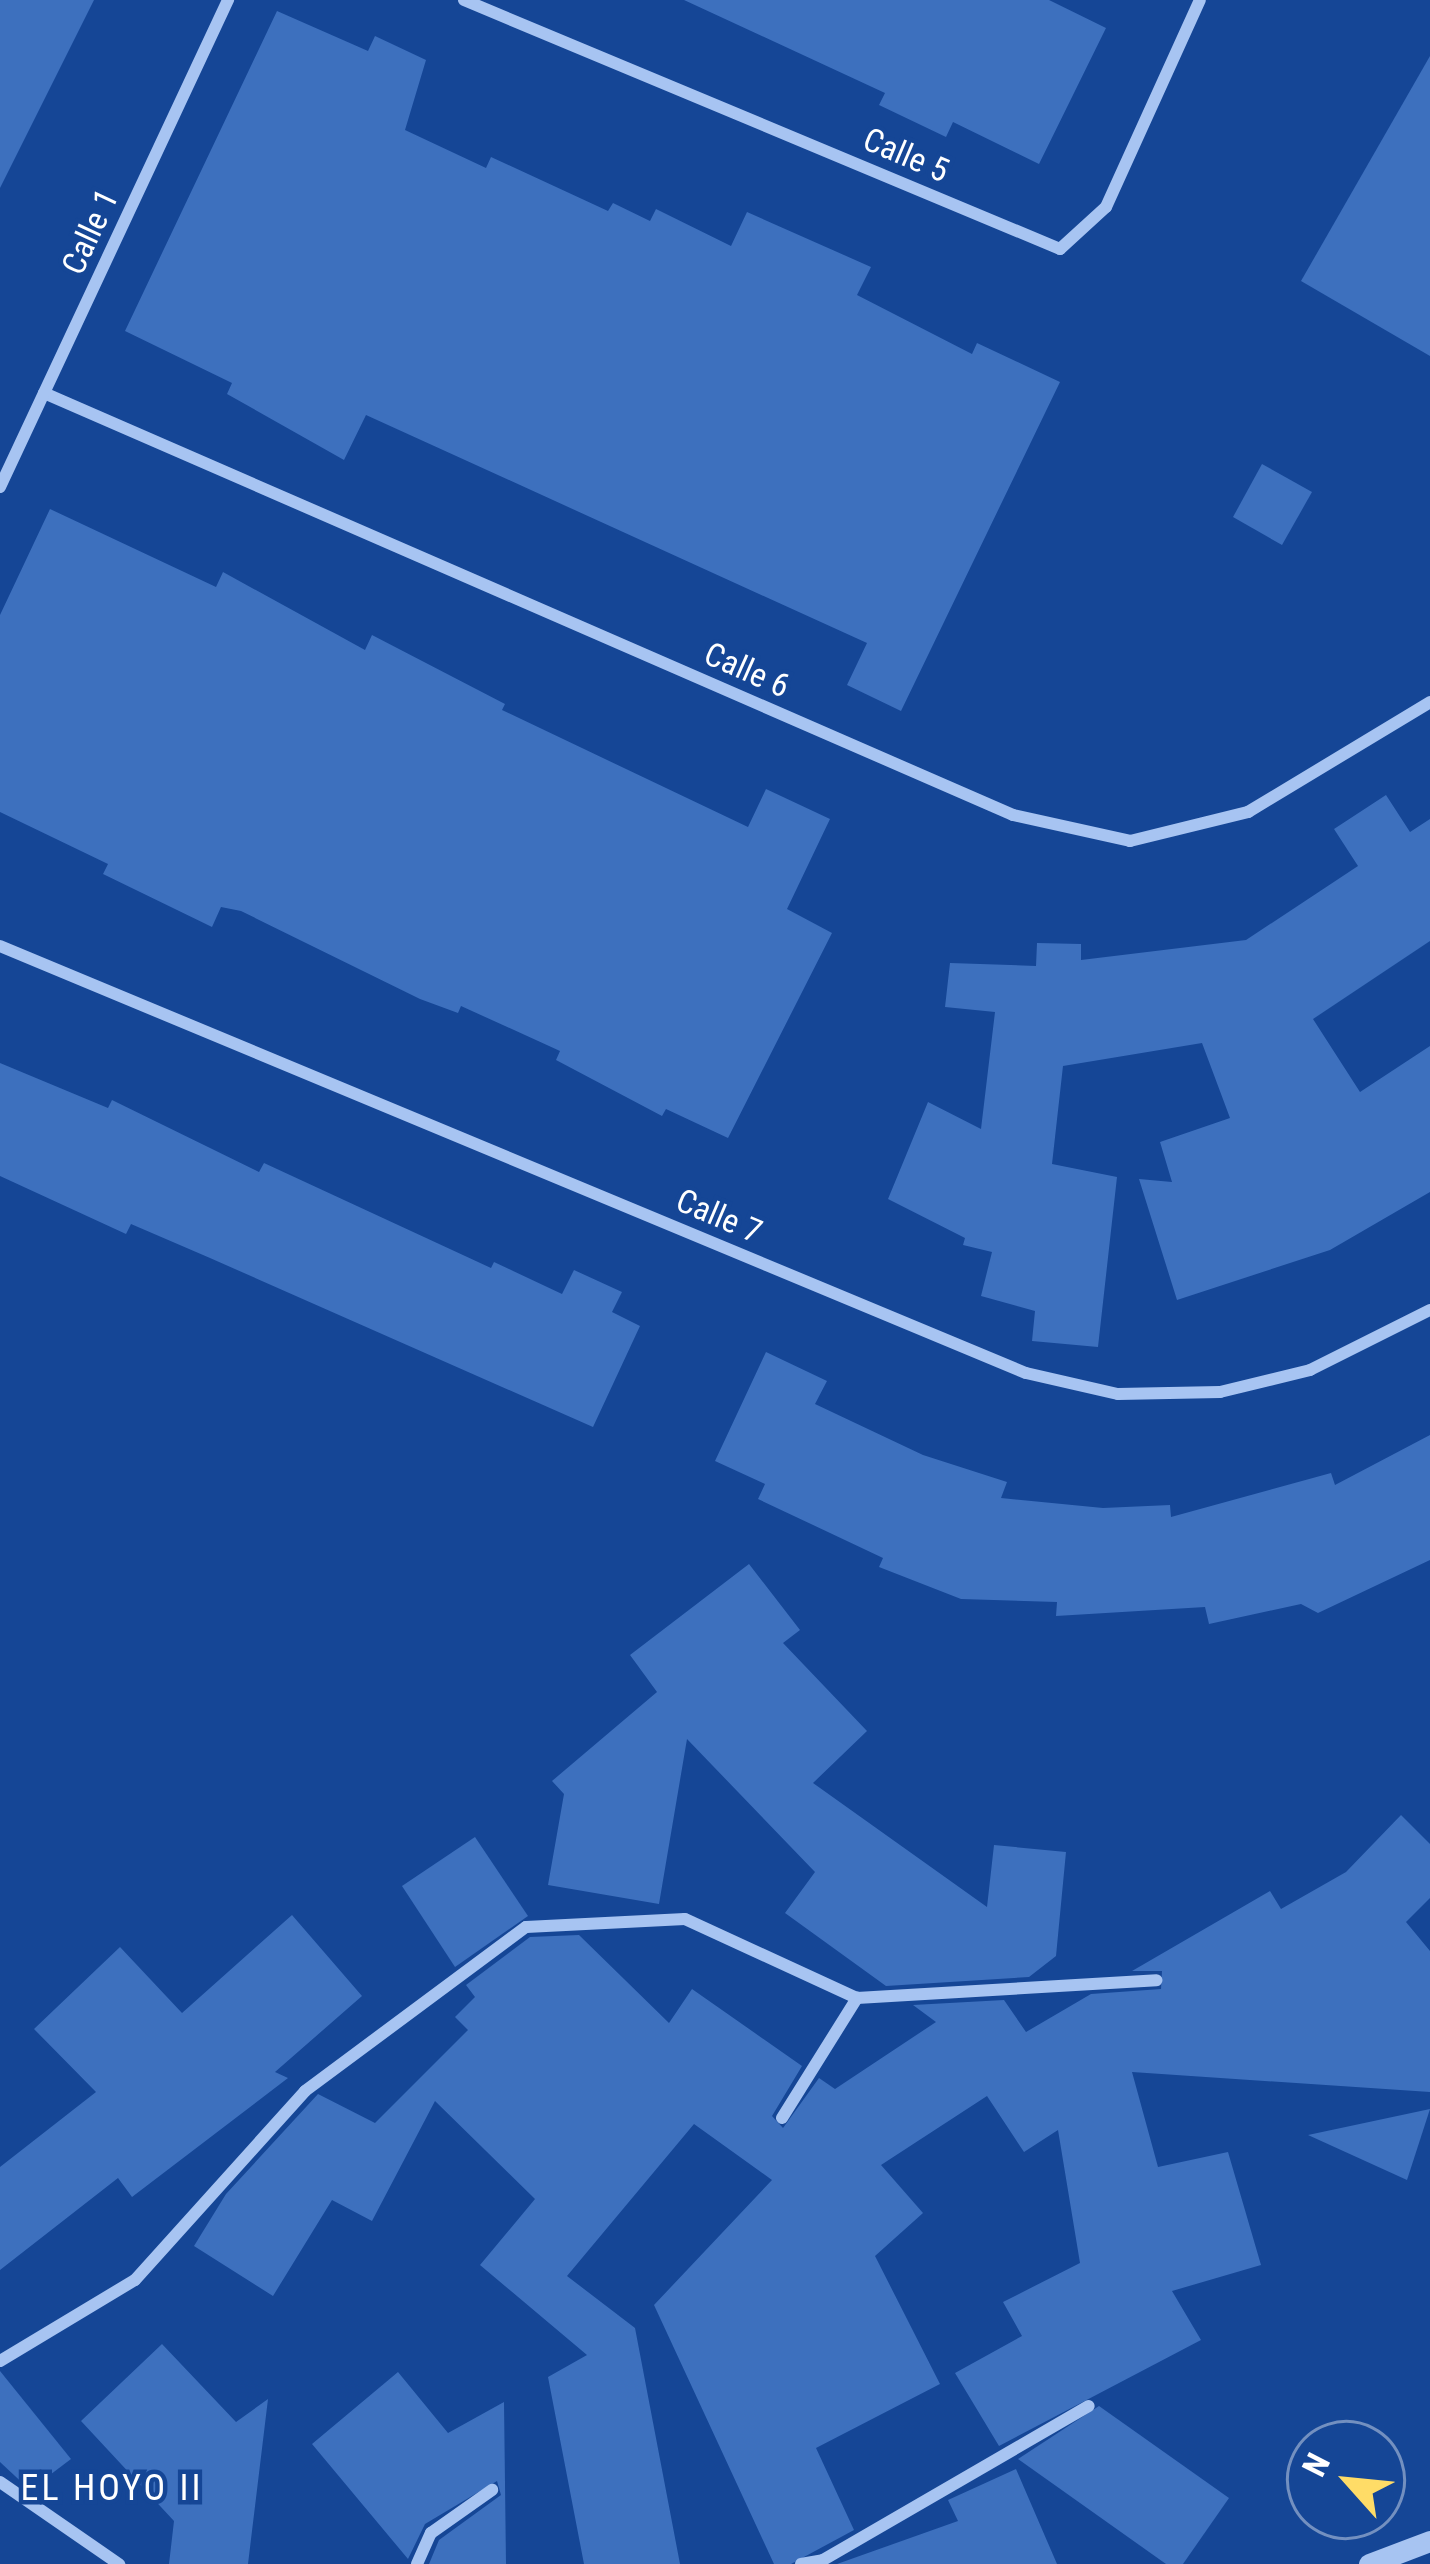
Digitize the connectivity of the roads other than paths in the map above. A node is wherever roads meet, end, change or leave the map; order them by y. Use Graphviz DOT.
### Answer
graph roads {
  1 [pos="228,0"];
  2 [pos="464,0"];
  3 [pos="1200,0"];
  4 [pos="44,393"];
  5 [pos="0,487"];
  6 [pos="1430,702"];
  7 [pos="0,946"];
  8 [pos="1430,1310"];
  9 [pos="1156,1980"];
  10 [pos="857,1998"];
  11 [pos="782,2118"];
  12 [pos="0,2361"];
  13 [pos="1089,2406"];
  14 [pos="0,2482"];
  15 [pos="492,2490"];
  16 [pos="1430,2541"];
  17 [pos="118,2564"];
  18 [pos="417,2564"];
  19 [pos="800,2564"];
  20 [pos="1370,2564"];
  1 -- 4 [label="street, Calle 1"];
  2 -- 3 [label="street, Calle 5"];
  4 -- 5 [label="street, Calle 1"];
  4 -- 6 [label="street, Calle 6"];
  7 -- 8 [label="street, Calle 7"];
  9 -- 10 [label="street"];
  10 -- 11 [label="street"];
  10 -- 12 [label="street"];
  13 -- 19 [label="street"];
  14 -- 17 [label="street"];
  15 -- 18 [label="street"];
  16 -- 20 [label="street"];
}
